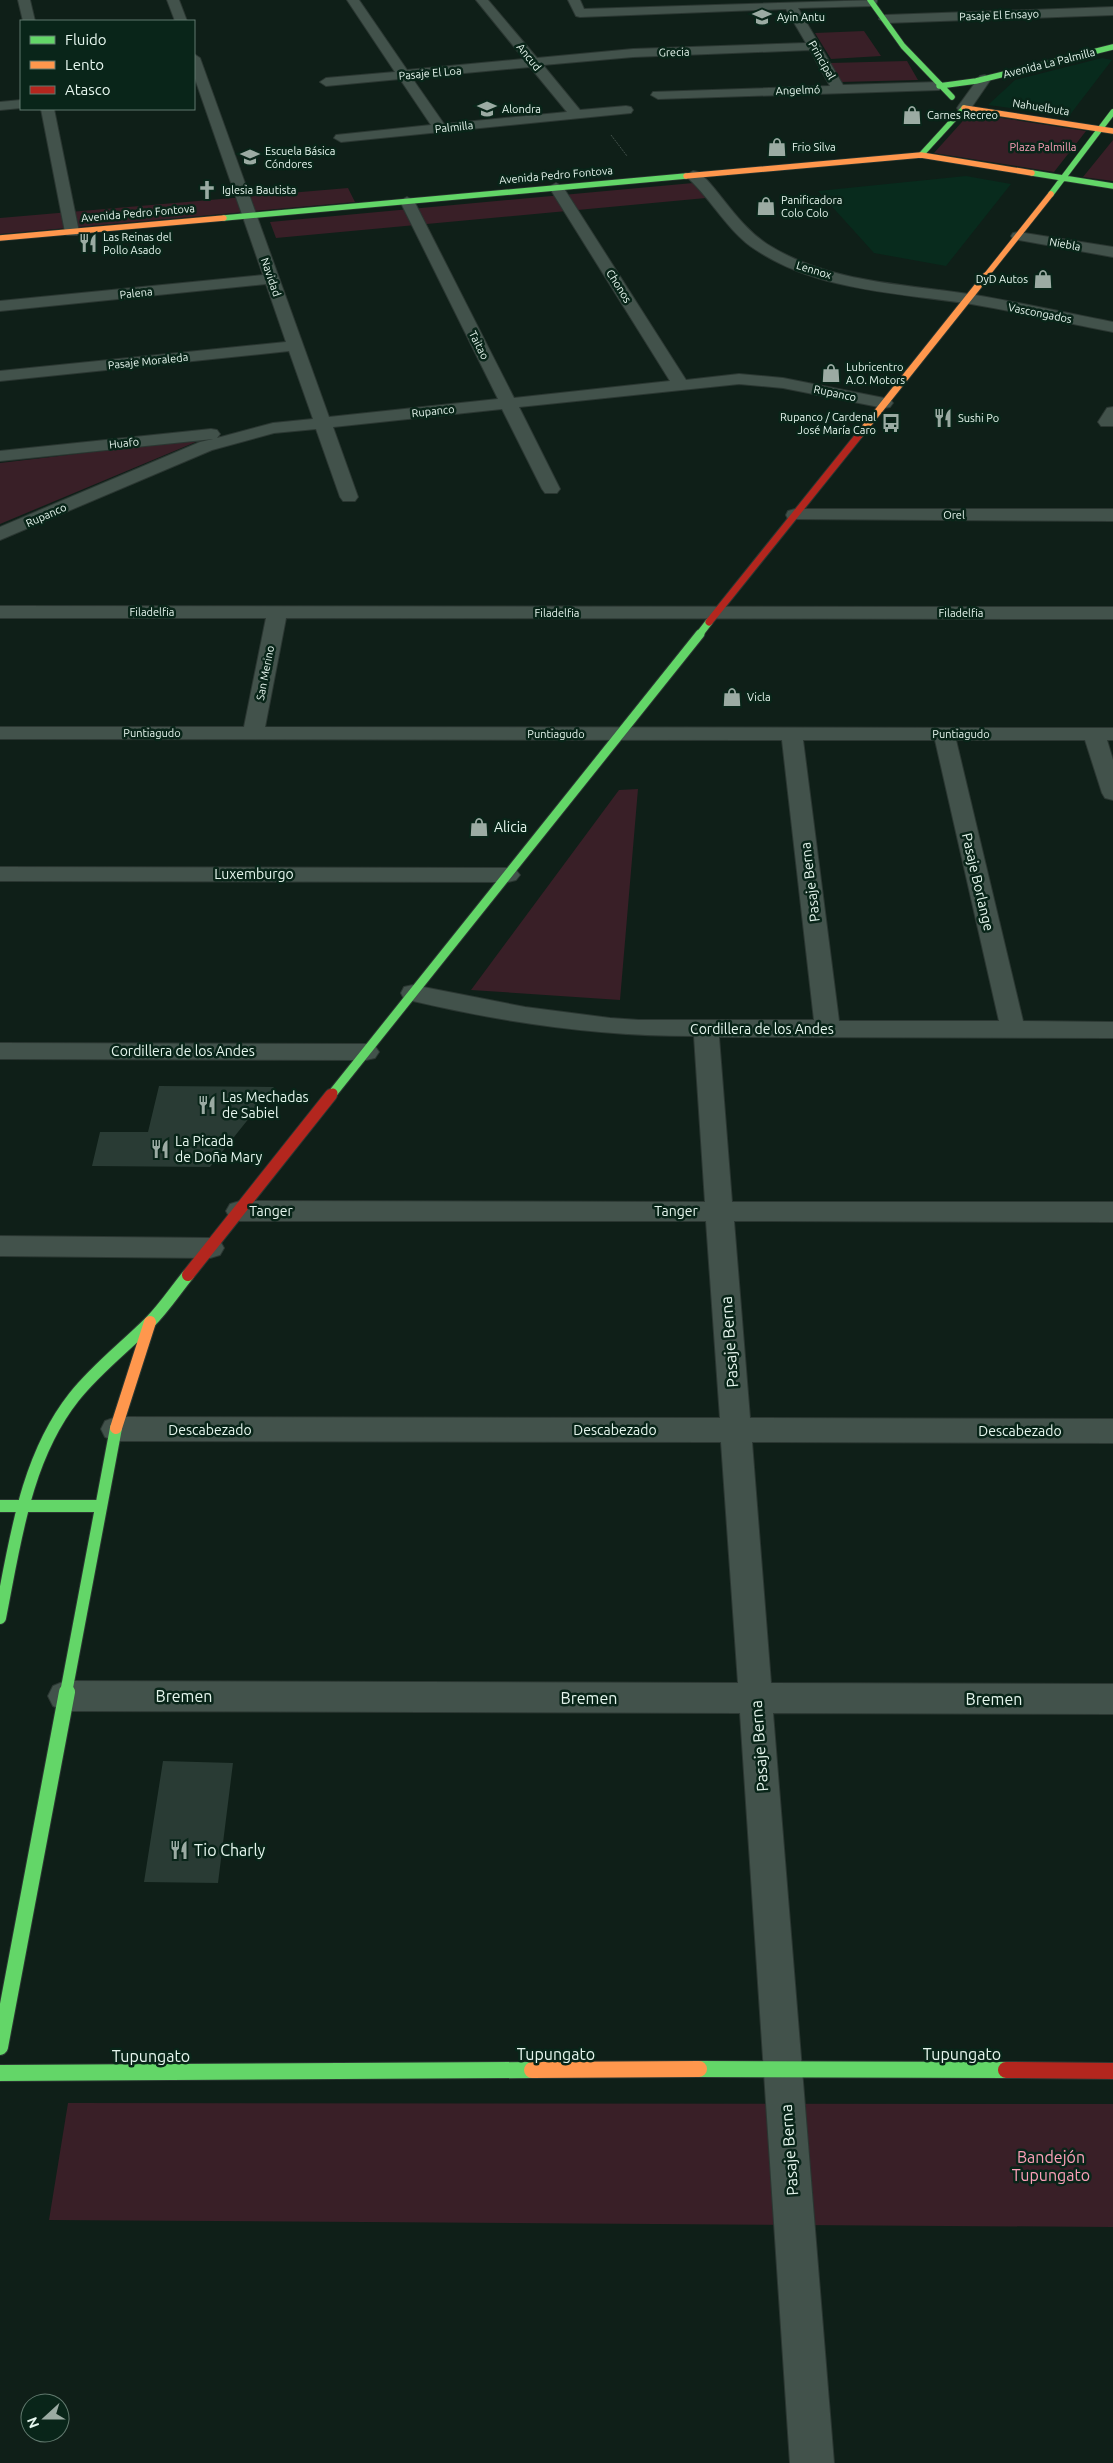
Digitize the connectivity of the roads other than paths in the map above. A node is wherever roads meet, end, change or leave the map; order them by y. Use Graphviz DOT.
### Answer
graph roads {
  1 [pos="24,0"];
  2 [pos="174,0"];
  3 [pos="353,0"];
  4 [pos="482,0"];
  5 [pos="574,0"];
  6 [pos="871,1"];
  7 [pos="790,5"];
  8 [pos="1113,11"];
  9 [pos="885,19"];
  10 [pos="28,20"];
  11 [pos="181,20"];
  12 [pos="814,46"];
  13 [pos="1113,47"];
  14 [pos="195,64"];
  15 [pos="534,64"];
  16 [pos="404,75"];
  17 [pos="985,79"];
  18 [pos="326,82"];
  19 [pos="939,86"];
  20 [pos="838,89"];
  21 [pos="199,90"];
  22 [pos="658,95"];
  23 [pos="20,104"];
  24 [pos="0,106"];
  25 [pos="964,108"];
  26 [pos="47,110"];
  27 [pos="626,110"];
  28 [pos="1113,112"];
  29 [pos="577,115"];
  30 [pos="440,128"];
  31 [pos="1100,129"];
  32 [pos="1113,131"];
  33 [pos="341,138"];
  34 [pos="921,155"];
  35 [pos="693,175"];
  36 [pos="1064,178"];
  37 [pos="1113,186"];
  38 [pos="556,187"];
  39 [pos="407,201"];
  40 [pos="249,215"];
  41 [pos="72,232"];
  42 [pos="1018,236"];
  43 [pos="0,238"];
  44 [pos="1113,252"];
  45 [pos="272,279"];
  46 [pos="968,299"];
  47 [pos="0,306"];
  48 [pos="1113,327"];
  49 [pos="296,346"];
  50 [pos="0,376"];
  51 [pos="681,385"];
  52 [pos="508,403"];
  53 [pos="884,403"];
  54 [pos="323,422"];
  55 [pos="248,433"];
  56 [pos="0,456"];
  57 [pos="551,489"];
  58 [pos="349,497"];
  59 [pos="795,515"];
  60 [pos="1113,516"];
  61 [pos="0,534"];
  62 [pos="0,612"];
  63 [pos="278,612"];
  64 [pos="717,613"];
  65 [pos="1113,613"];
  66 [pos="0,733"];
  67 [pos="253,734"];
  68 [pos="620,734"];
  69 [pos="792,734"];
  70 [pos="944,734"];
  71 [pos="1104,734"];
  72 [pos="1113,793"];
  73 [pos="0,874"];
  74 [pos="508,875"];
  75 [pos="413,994"];
  76 [pos="706,1030"];
  77 [pos="828,1030"];
  78 [pos="1013,1030"];
  79 [pos="1113,1030"];
  80 [pos="0,1050"];
  81 [pos="366,1052"];
  82 [pos="240,1211"];
  83 [pos="719,1212"];
  84 [pos="1113,1212"];
  85 [pos="0,1246"];
  86 [pos="210,1248"];
  87 [pos="150,1322"];
  88 [pos="116,1429"];
  89 [pos="736,1430"];
  90 [pos="1113,1431"];
  91 [pos="0,1506"];
  92 [pos="25,1506"];
  93 [pos="100,1506"];
  94 [pos="0,1618"];
  95 [pos="65,1696"];
  96 [pos="756,1698"];
  97 [pos="1113,1699"];
  98 [pos="0,2047"];
  99 [pos="783,2069"];
  100 [pos="1113,2071"];
  101 [pos="0,2074"];
  102 [pos="812,2463"];
  1 -- 10 [label="street"];
  2 -- 11 [label="street"];
  3 -- 16 [label="street"];
  4 -- 15 [label="street, Ancud"];
  5 -- 7 [label="street"];
  6 -- 7 [label="street"];
  6 -- 9 [label="main road"];
  7 -- 12 [label="street, Principal"];
  8 -- 9 [label="street, Pasaje El Ensayo"];
  9 -- 19 [label="main road"];
  12 -- 15 [label="street, Grecia"];
  12 -- 20 [label="street, Principal"];
  13 -- 17 [label="main road, Avenida La Palmilla"];
  14 -- 21 [label="street, Navidad"];
  15 -- 16 [label="street, Pasaje El Loa"];
  15 -- 29 [label="street, Ancud"];
  16 -- 18 [label="street, Pasaje El Loa"];
  16 -- 30 [label="street"];
  17 -- 19 [label="main road, Avenida La Palmilla"];
  17 -- 25 [label="street, Avenida La Palmilla"];
  19 -- 20 [label="street, Angelmó"];
  19 -- 25 [label="main road"];
  20 -- 22 [label="street, Angelmó"];
  21 -- 40 [label="street, Navidad"];
  23 -- 24 [label="street"];
  25 -- 31 [label="main road, Nahuelbuta"];
  25 -- 34 [label="main road"];
  26 -- 41 [label="street"];
  27 -- 29 [label="street, Palmilla"];
  28 -- 31 [label="main road"];
  29 -- 30 [label="street, Palmilla"];
  30 -- 33 [label="street, Palmilla"];
  31 -- 32 [label="main road, Nahuelbuta"];
  31 -- 36 [label="main road"];
  34 -- 35 [label="main road, Avenida Pedro Fontova"];
  34 -- 36 [label="main road, Avenida Pedro Fontova"];
  35 -- 38 [label="main road, Avenida Pedro Fontova"];
  35 -- 46 [label="street, Lennox"];
  36 -- 37 [label="main road, Avenida Pedro Fontova"];
  36 -- 42 [label="main road"];
  38 -- 39 [label="main road, Avenida Pedro Fontova"];
  38 -- 51 [label="street, Chonos"];
  39 -- 40 [label="main road, Avenida Pedro Fontova"];
  39 -- 52 [label="street, Taitao"];
  40 -- 41 [label="main road, Avenida Pedro Fontova"];
  40 -- 45 [label="street, Navidad"];
  41 -- 43 [label="main road, Avenida Pedro Fontova"];
  42 -- 44 [label="street, Niebla"];
  42 -- 46 [label="main road"];
  45 -- 47 [label="street, Palena"];
  45 -- 49 [label="street, Navidad"];
  46 -- 48 [label="street, Vascongados"];
  46 -- 53 [label="main road"];
  49 -- 50 [label="street, Pasaje Moraleda"];
  49 -- 54 [label="street, Navidad"];
  51 -- 52 [label="street, Rupanco"];
  51 -- 53 [label="street, Rupanco"];
  52 -- 54 [label="street, Rupanco"];
  52 -- 57 [label="street, Taitao"];
  53 -- 59 [label="main road"];
  54 -- 55 [label="street, Rupanco"];
  54 -- 58 [label="street, Navidad"];
  55 -- 56 [label="street, Huafo"];
  55 -- 61 [label="street, Rupanco"];
  59 -- 60 [label="street, Orel"];
  59 -- 64 [label="main road"];
  62 -- 63 [label="street, Filadelfia"];
  63 -- 64 [label="street, Filadelfia"];
  63 -- 67 [label="street, San Merino"];
  64 -- 65 [label="street, Filadelfia"];
  64 -- 68 [label="main road"];
  66 -- 67 [label="street, Puntiagudo"];
  67 -- 68 [label="street, Puntiagudo"];
  68 -- 69 [label="street, Puntiagudo"];
  68 -- 74 [label="main road"];
  69 -- 70 [label="street, Puntiagudo"];
  69 -- 77 [label="street, Pasaje Berna"];
  70 -- 71 [label="street, Puntiagudo"];
  70 -- 78 [label="street, Pasaje Borlange"];
  71 -- 72 [label="street"];
  73 -- 74 [label="street, Luxemburgo"];
  74 -- 75 [label="main road"];
  75 -- 76 [label="street, Cordillera de los Andes"];
  75 -- 81 [label="main road"];
  76 -- 77 [label="street, Cordillera de los Andes"];
  76 -- 83 [label="street, Pasaje Berna"];
  77 -- 78 [label="street, Cordillera de los Andes"];
  78 -- 79 [label="street, Cordillera de los Andes"];
  80 -- 81 [label="street, Cordillera de los Andes"];
  81 -- 82 [label="main road"];
  82 -- 83 [label="street, Tanger"];
  82 -- 86 [label="main road"];
  83 -- 84 [label="street, Tanger"];
  83 -- 89 [label="street, Pasaje Berna"];
  85 -- 86 [label="street"];
  86 -- 87 [label="main road"];
  87 -- 88 [label="main road"];
  87 -- 92 [label="main road"];
  88 -- 89 [label="street, Descabezado"];
  88 -- 93 [label="main road"];
  89 -- 90 [label="street, Descabezado"];
  89 -- 96 [label="street, Pasaje Berna"];
  91 -- 92 [label="main road"];
  92 -- 93 [label="main road"];
  92 -- 94 [label="main road"];
  93 -- 95 [label="main road"];
  95 -- 96 [label="street, Bremen"];
  95 -- 98 [label="main road"];
  96 -- 97 [label="street, Bremen"];
  96 -- 99 [label="street, Pasaje Berna"];
  99 -- 100 [label="main road, Tupungato"];
  99 -- 101 [label="main road, Tupungato"];
  99 -- 102 [label="street, Pasaje Berna"];
}
